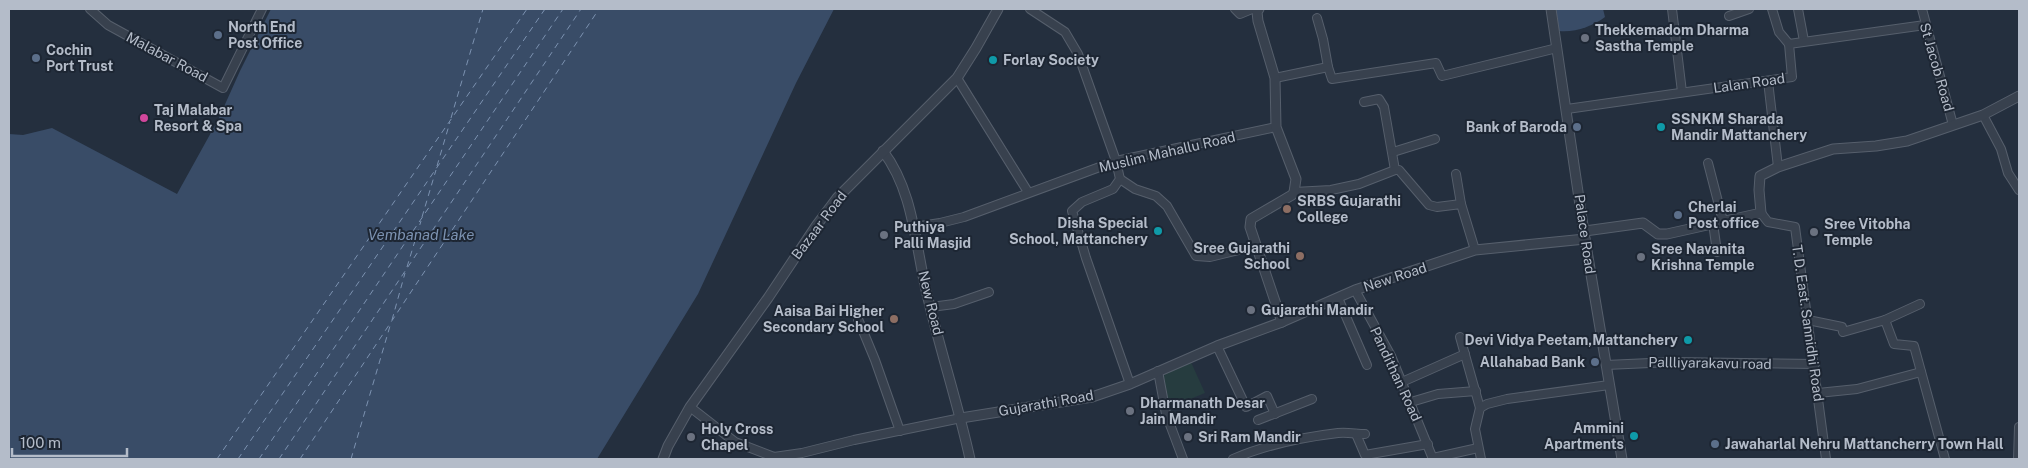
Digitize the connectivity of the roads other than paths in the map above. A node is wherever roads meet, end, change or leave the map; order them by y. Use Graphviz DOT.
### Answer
graph roads {
  1 [pos="90,9"];
  2 [pos="262,9"];
  3 [pos="998,9"];
  4 [pos="1030,9"];
  5 [pos="1235,9"];
  6 [pos="1252,9"];
  7 [pos="1259,9"];
  8 [pos="1551,9"];
  9 [pos="1672,9"];
  10 [pos="1749,9"];
  11 [pos="1772,9"];
  12 [pos="1798,9"];
  13 [pos="1922,9"];
  14 [pos="1729,16"];
  15 [pos="1317,18"];
  16 [pos="1925,24"];
  17 [pos="1804,41"];
  18 [pos="1789,44"];
  19 [pos="1557,48"];
  20 [pos="1328,67"];
  21 [pos="957,78"];
  22 [pos="1275,78"];
  23 [pos="1768,81"];
  24 [pos="1682,92"];
  25 [pos="2019,96"];
  26 [pos="1364,102"];
  27 [pos="1566,109"];
  28 [pos="1982,115"];
  29 [pos="1953,125"];
  30 [pos="1276,127"];
  31 [pos="1435,139"];
  32 [pos="883,150"];
  33 [pos="1393,152"];
  34 [pos="1116,161"];
  35 [pos="1708,164"];
  36 [pos="1778,167"];
  37 [pos="1395,170"];
  38 [pos="1456,174"];
  39 [pos="1120,179"];
  40 [pos="2019,190"];
  41 [pos="1028,192"];
  42 [pos="1294,192"];
  43 [pos="1461,204"];
  44 [pos="1761,213"];
  45 [pos="1723,221"];
  46 [pos="1713,223"];
  47 [pos="914,227"];
  48 [pos="1585,235"];
  49 [pos="1255,246"];
  50 [pos="1475,250"];
  51 [pos="1717,252"];
  52 [pos="1355,290"];
  53 [pos="989,292"];
  54 [pos="1338,298"];
  55 [pos="1920,304"];
  56 [pos="930,307"];
  57 [pos="858,319"];
  58 [pos="1808,320"];
  59 [pos="1885,320"];
  60 [pos="1282,322"];
  61 [pos="1460,337"];
  62 [pos="1217,346"];
  63 [pos="1465,354"];
  64 [pos="1814,364"];
  65 [pos="1367,365"];
  66 [pos="1606,365"];
  67 [pos="1158,372"];
  68 [pos="1921,372"];
  69 [pos="1402,382"];
  70 [pos="1130,384"];
  71 [pos="1610,385"];
  72 [pos="1476,391"];
  73 [pos="1818,393"];
  74 [pos="1312,399"];
  75 [pos="1411,402"];
  76 [pos="690,407"];
  77 [pos="1480,408"];
  78 [pos="1275,414"];
  79 [pos="961,418"];
  80 [pos="1258,420"];
  81 [pos="2019,427"];
  82 [pos="900,431"];
  83 [pos="1356,434"];
  84 [pos="1365,434"];
  85 [pos="1428,444"];
  86 [pos="1478,448"];
  87 [pos="663,459"];
  88 [pos="970,459"];
  89 [pos="1183,459"];
  90 [pos="1233,459"];
  91 [pos="1433,459"];
  92 [pos="1481,459"];
  93 [pos="1622,459"];
  94 [pos="1826,459"];
  95 [pos="1945,459"];
  96 [pos="2018,459"];
  1 -- 2 [label="street, Malabar Road"];
  3 -- 21 [label="street, Bazaar Road"];
  4 -- 34 [label="street"];
  5 -- 6 [label="street"];
  7 -- 22 [label="street"];
  8 -- 19 [label="street, Palace Road"];
  9 -- 24 [label="street"];
  10 -- 14 [label="street"];
  11 -- 18 [label="street"];
  12 -- 17 [label="street"];
  13 -- 16 [label="street, St Jacob Road"];
  15 -- 20 [label="street"];
  16 -- 17 [label="street"];
  16 -- 29 [label="street, St Jacob Road"];
  17 -- 18 [label="street"];
  18 -- 23 [label="street, Lalan Road"];
  19 -- 20 [label="street"];
  19 -- 27 [label="street, Palace Road"];
  20 -- 22 [label="street"];
  21 -- 32 [label="street, Bazaar Road"];
  21 -- 41 [label="street"];
  22 -- 30 [label="street"];
  23 -- 24 [label="street, Lalan Road"];
  23 -- 36 [label="street"];
  24 -- 27 [label="street, Lalan Road"];
  25 -- 28 [label="street"];
  26 -- 33 [label="street"];
  27 -- 48 [label="street, Palace Road"];
  28 -- 29 [label="street"];
  28 -- 40 [label="street"];
  29 -- 36 [label="street"];
  30 -- 34 [label="street, Muslim Mahallu Road"];
  30 -- 42 [label="street"];
  31 -- 33 [label="street"];
  32 -- 47 [label="street, New Road"];
  32 -- 76 [label="street, Bazaar Road"];
  33 -- 37 [label="street"];
  34 -- 39 [label="street"];
  34 -- 41 [label="street, Muslim Mahallu Road"];
  35 -- 45 [label="street"];
  36 -- 44 [label="street"];
  37 -- 42 [label="street"];
  37 -- 43 [label="street"];
  38 -- 43 [label="street"];
  39 -- 49 [label="street"];
  39 -- 70 [label="street"];
  41 -- 47 [label="street, Muslim Mahallu Road"];
  42 -- 49 [label="street"];
  43 -- 50 [label="street"];
  44 -- 45 [label="street, New Road"];
  44 -- 58 [label="street, T. D. East. Sannidhi Road"];
  45 -- 46 [label="street, New Road"];
  46 -- 48 [label="street, New Road"];
  46 -- 51 [label="street"];
  47 -- 56 [label="street, New Road"];
  48 -- 50 [label="street, New Road"];
  48 -- 66 [label="street, Palace Road"];
  49 -- 60 [label="street"];
  50 -- 52 [label="street, New Road"];
  52 -- 54 [label="street, New Road"];
  52 -- 69 [label="street, Pandithan Road"];
  53 -- 56 [label="street"];
  54 -- 60 [label="street, New Road"];
  54 -- 65 [label="street"];
  55 -- 59 [label="street"];
  56 -- 79 [label="street, New Road"];
  57 -- 82 [label="street"];
  58 -- 59 [label="street"];
  58 -- 64 [label="street, T. D. East. Sannidhi Road"];
  59 -- 68 [label="street"];
  60 -- 62 [label="street, New Road"];
  61 -- 63 [label="street"];
  62 -- 67 [label="street, New Road"];
  62 -- 78 [label="street"];
  63 -- 69 [label="street"];
  63 -- 72 [label="street"];
  64 -- 66 [label="street, Pallliyarakavu road"];
  64 -- 73 [label="street, T. D. East. Sannidhi Road"];
  66 -- 71 [label="street, Palace Road"];
  67 -- 70 [label="street, Gujarathi Road"];
  67 -- 89 [label="street"];
  68 -- 73 [label="street"];
  68 -- 95 [label="street"];
  69 -- 75 [label="street, Pandithan Road"];
  70 -- 79 [label="street, Gujarathi Road"];
  71 -- 77 [label="street"];
  71 -- 93 [label="street, Palace Road"];
  72 -- 75 [label="street"];
  72 -- 77 [label="street"];
  73 -- 94 [label="street, T. D. East. Sannidhi Road"];
  74 -- 78 [label="street"];
  75 -- 85 [label="street, Pandithan Road"];
  76 -- 82 [label="street"];
  76 -- 87 [label="street, Bazaar Road"];
  77 -- 86 [label="street"];
  78 -- 80 [label="street"];
  79 -- 82 [label="street"];
  79 -- 88 [label="street, New Road"];
  81 -- 96 [label="street"];
  83 -- 84 [label="street"];
  83 -- 85 [label="street"];
  83 -- 90 [label="street"];
  85 -- 91 [label="street, Pandithan Road"];
  86 -- 91 [label="street"];
  86 -- 92 [label="street"];
}
